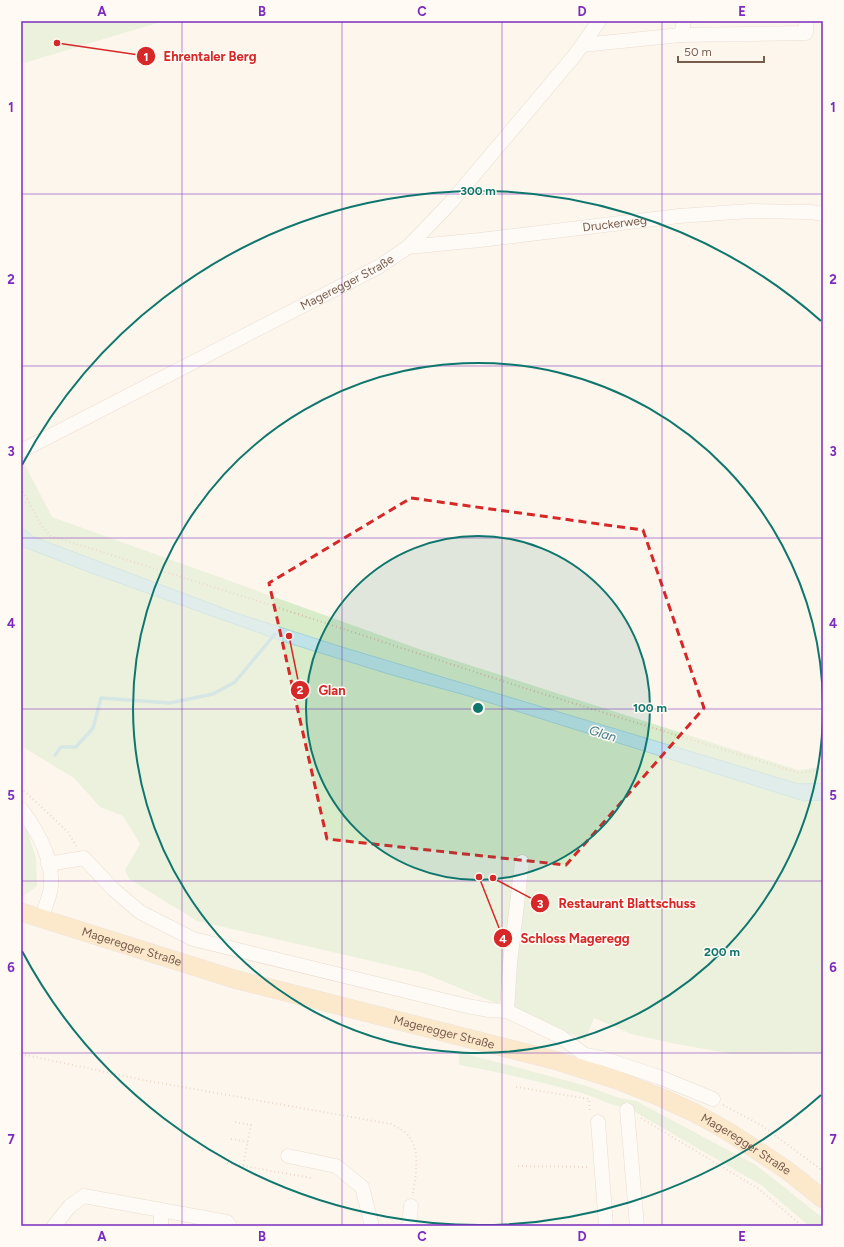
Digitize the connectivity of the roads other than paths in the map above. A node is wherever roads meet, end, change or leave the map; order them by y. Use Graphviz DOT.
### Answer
graph roads {
  1 [pos="599,21"];
  2 [pos="684,21"];
  3 [pos="806,21"];
  4 [pos="681,35"];
  5 [pos="582,45"];
  6 [pos="823,214"];
  7 [pos="408,247"];
  8 [pos="21,451"];
  9 [pos="21,809"];
  10 [pos="522,862"];
  11 [pos="48,864"];
  12 [pos="21,912"];
  13 [pos="41,918"];
  14 [pos="507,1011"];
  15 [pos="713,1100"];
  16 [pos="627,1110"];
  17 [pos="598,1122"];
  18 [pos="288,1156"];
  19 [pos="823,1199"];
  20 [pos="411,1206"];
  21 [pos="161,1211"];
  22 [pos="54,1226"];
  23 [pos="161,1226"];
  24 [pos="230,1226"];
  25 [pos="372,1226"];
  26 [pos="410,1226"];
  27 [pos="606,1226"];
  28 [pos="637,1226"];
  1 -- 5 [label="street, Mageregger Straße"];
  2 -- 4 [label="street"];
  3 -- 4 [label="street"];
  4 -- 5 [label="street"];
  5 -- 7 [label="street, Mageregger Straße"];
  6 -- 7 [label="street, Druckerweg"];
  7 -- 8 [label="street, Mageregger Straße"];
  9 -- 11 [label="street"];
  10 -- 14 [label="street"];
  11 -- 13 [label="street"];
  11 -- 14 [label="street"];
  12 -- 13 [label="main road, Mageregger Straße"];
  13 -- 19 [label="main road, Mageregger Straße"];
  14 -- 15 [label="street"];
  16 -- 28 [label="street"];
  17 -- 27 [label="street"];
  18 -- 25 [label="street"];
  20 -- 26 [label="street"];
  21 -- 22 [label="street"];
  21 -- 23 [label="street"];
  21 -- 24 [label="street"];
}
